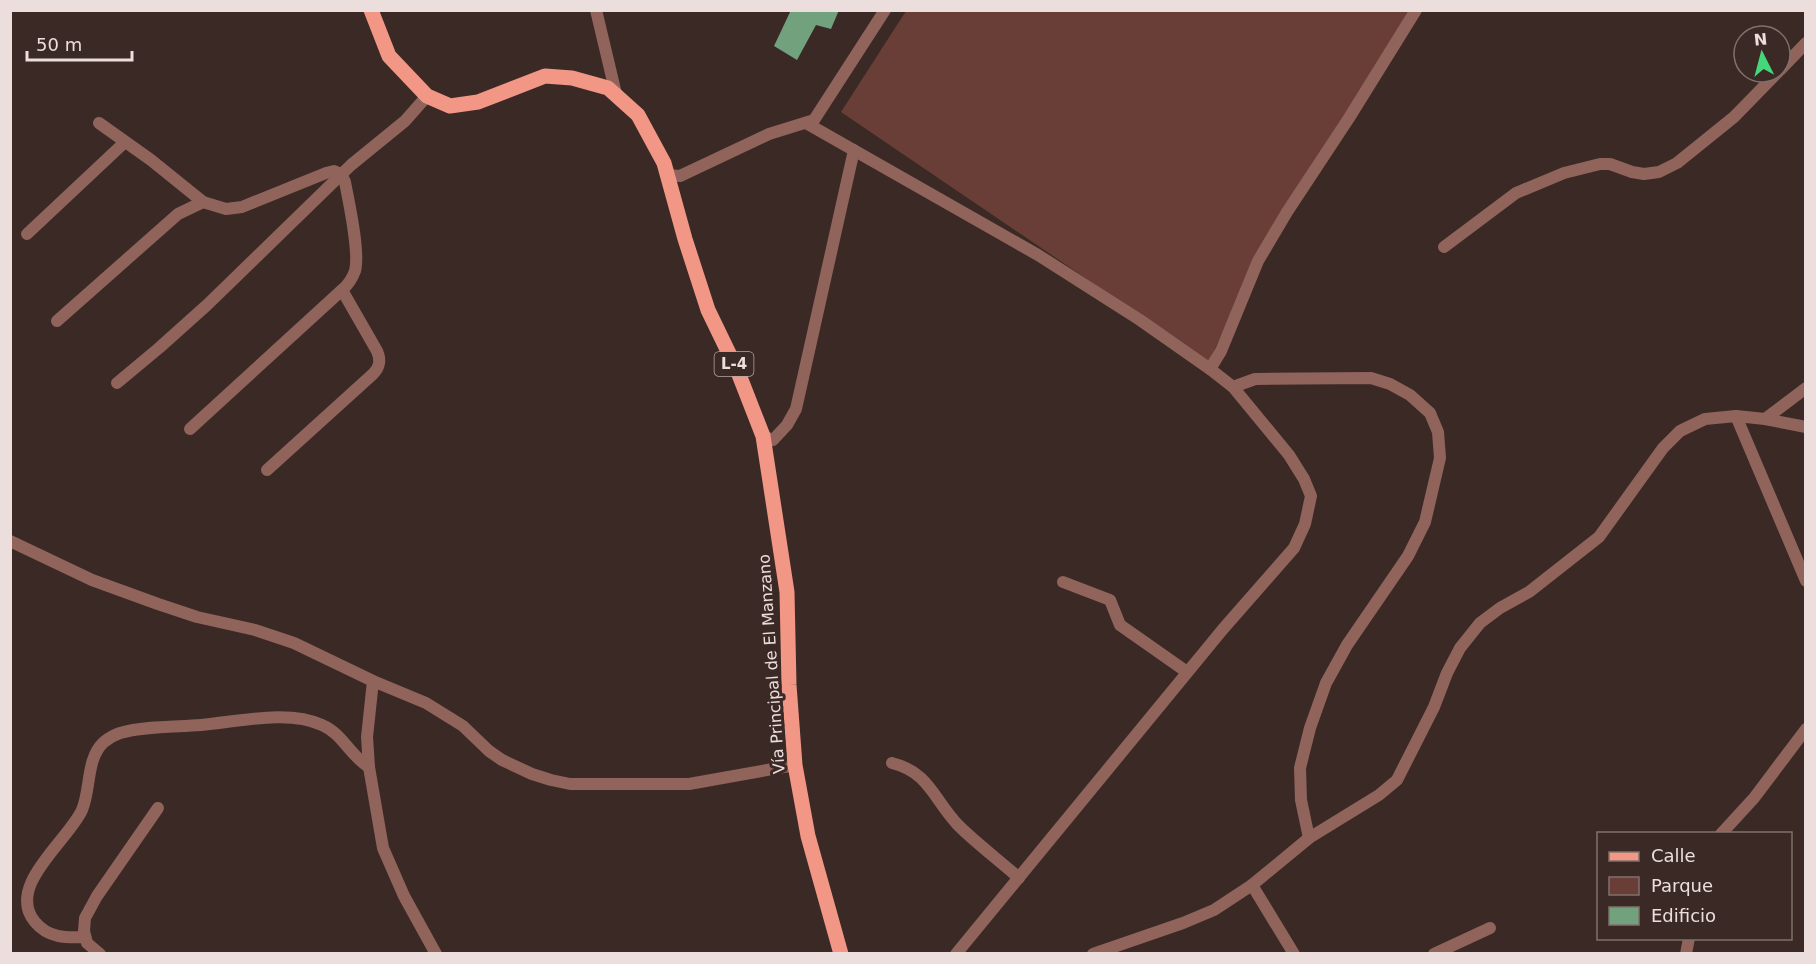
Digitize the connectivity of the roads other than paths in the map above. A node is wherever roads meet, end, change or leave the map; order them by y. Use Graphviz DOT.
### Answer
graph roads {
  1 [pos="371,10"];
  2 [pos="885,10"];
  3 [pos="1416,10"];
  4 [pos="597,11"];
  5 [pos="1806,43"];
  6 [pos="1792,58"];
  7 [pos="1766,84"];
  8 [pos="616,94"];
  9 [pos="428,96"];
  10 [pos="99,123"];
  11 [pos="806,123"];
  12 [pos="125,142"];
  13 [pos="854,150"];
  14 [pos="664,163"];
  15 [pos="341,174"];
  16 [pos="203,202"];
  17 [pos="27,234"];
  18 [pos="1444,247"];
  19 [pos="342,291"];
  20 [pos="57,321"];
  21 [pos="1210,369"];
  22 [pos="117,383"];
  23 [pos="1233,387"];
  24 [pos="1806,388"];
  25 [pos="1736,416"];
  26 [pos="1765,418"];
  27 [pos="1806,427"];
  28 [pos="190,429"];
  29 [pos="763,436"];
  30 [pos="267,470"];
  31 [pos="10,541"];
  32 [pos="1806,581"];
  33 [pos="1063,582"];
  34 [pos="1187,672"];
  35 [pos="373,681"];
  36 [pos="1806,729"];
  37 [pos="892,763"];
  38 [pos="795,765"];
  39 [pos="369,767"];
  40 [pos="158,808"];
  41 [pos="1723,832"];
  42 [pos="1309,838"];
  43 [pos="1018,878"];
  44 [pos="1252,885"];
  45 [pos="1490,928"];
  46 [pos="85,937"];
  47 [pos="100,954"];
  48 [pos="436,954"];
  49 [pos="841,954"];
  50 [pos="956,954"];
  51 [pos="1093,954"];
  52 [pos="1294,954"];
  53 [pos="1434,954"];
  1 -- 9 [label="main road, Vía Principal de El Manzano / L-4"];
  2 -- 11 [label="street"];
  3 -- 21 [label="street"];
  4 -- 8 [label="street"];
  5 -- 6 [label="street"];
  7 -- 18 [label="street"];
  8 -- 9 [label="main road, Vía Principal de El Manzano / L-4"];
  8 -- 14 [label="main road, Vía Principal de El Manzano / L-4"];
  9 -- 15 [label="street"];
  10 -- 12 [label="street"];
  11 -- 13 [label="street"];
  11 -- 14 [label="street"];
  12 -- 16 [label="street"];
  12 -- 17 [label="street"];
  13 -- 21 [label="street"];
  13 -- 29 [label="street"];
  14 -- 29 [label="main road, Vía Principal de El Manzano / L-4"];
  15 -- 16 [label="street"];
  15 -- 19 [label="street"];
  15 -- 22 [label="street"];
  16 -- 20 [label="street"];
  19 -- 28 [label="street"];
  19 -- 30 [label="street"];
  21 -- 23 [label="street"];
  23 -- 34 [label="street"];
  23 -- 42 [label="street"];
  24 -- 26 [label="street"];
  25 -- 26 [label="street"];
  25 -- 32 [label="street"];
  25 -- 42 [label="street"];
  26 -- 27 [label="street"];
  29 -- 38 [label="main road, Vía Principal de El Manzano / L-4"];
  31 -- 35 [label="street"];
  33 -- 34 [label="street"];
  34 -- 43 [label="street"];
  35 -- 38 [label="street"];
  35 -- 39 [label="street"];
  36 -- 41 [label="street"];
  37 -- 43 [label="street"];
  38 -- 49 [label="main road, Vía Principal de El Manzano / L-4"];
  39 -- 46 [label="street"];
  39 -- 48 [label="street"];
  40 -- 46 [label="street"];
  42 -- 44 [label="street"];
  43 -- 50 [label="street"];
  44 -- 51 [label="street"];
  44 -- 52 [label="street"];
  45 -- 53 [label="street"];
  46 -- 47 [label="street"];
}
